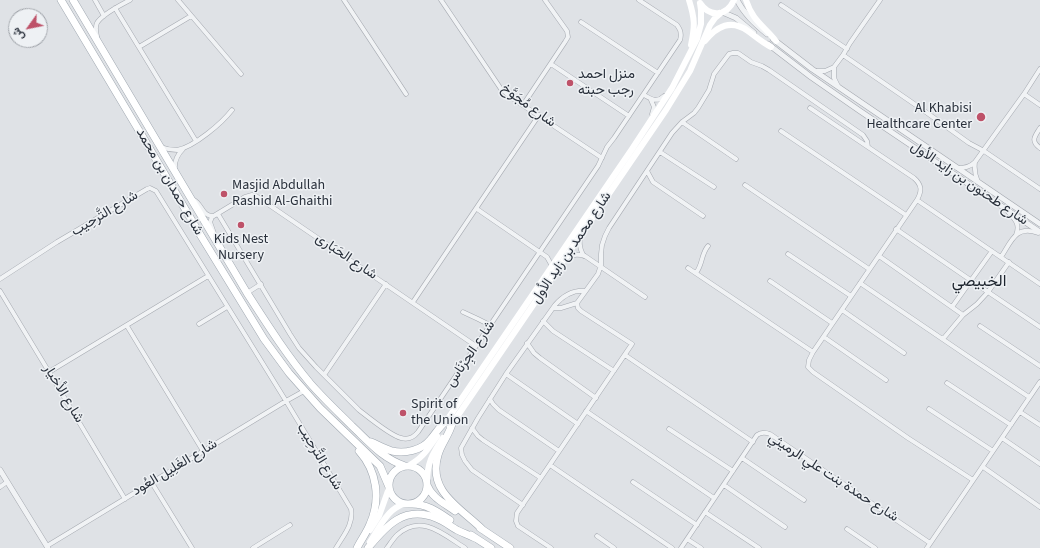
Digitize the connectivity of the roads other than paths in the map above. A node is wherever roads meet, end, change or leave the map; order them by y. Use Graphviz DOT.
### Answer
graph roads {
  1 [pos="61,0"];
  2 [pos="68,0"];
  3 [pos="73,0"];
  4 [pos="95,0"];
  5 [pos="130,0"];
  6 [pos="178,0"];
  7 [pos="344,0"];
  8 [pos="441,0"];
  9 [pos="546,0"];
  10 [pos="639,0"];
  11 [pos="689,0"];
  12 [pos="734,0"];
  13 [pos="738,0"];
  14 [pos="746,0"];
  15 [pos="880,0"];
  16 [pos="699,1"];
  17 [pos="781,5"];
  18 [pos="116,8"];
  19 [pos="80,13"];
  20 [pos="721,13"];
  21 [pos="104,16"];
  22 [pos="191,16"];
  23 [pos="581,22"];
  24 [pos="776,41"];
  25 [pos="97,42"];
  26 [pos="702,45"];
  27 [pos="139,47"];
  28 [pos="771,47"];
  29 [pos="847,49"];
  30 [pos="843,55"];
  31 [pos="688,58"];
  32 [pos="551,64"];
  33 [pos="834,67"];
  34 [pos="812,69"];
  35 [pos="1040,69"];
  36 [pos="680,72"];
  37 [pos="241,74"];
  38 [pos="658,74"];
  39 [pos="1038,76"];
  40 [pos="840,88"];
  41 [pos="406,94"];
  42 [pos="644,94"];
  43 [pos="1024,94"];
  44 [pos="651,100"];
  45 [pos="523,105"];
  46 [pos="1040,106"];
  47 [pos="810,108"];
  48 [pos="232,110"];
  49 [pos="539,115"];
  50 [pos="629,116"];
  51 [pos="682,122"];
  52 [pos="1040,128"];
  53 [pos="781,131"];
  54 [pos="639,138"];
  55 [pos="196,141"];
  56 [pos="160,146"];
  57 [pos="184,147"];
  58 [pos="868,147"];
  59 [pos="1040,148"];
  60 [pos="984,151"];
  61 [pos="660,152"];
  62 [pos="602,158"];
  63 [pos="736,159"];
  64 [pos="975,162"];
  65 [pos="957,168"];
  66 [pos="647,171"];
  67 [pos="176,172"];
  68 [pos="641,180"];
  69 [pos="654,182"];
  70 [pos="979,182"];
  71 [pos="745,185"];
  72 [pos="714,188"];
  73 [pos="1040,189"];
  74 [pos="192,199"];
  75 [pos="916,200"];
  76 [pos="1005,208"];
  77 [pos="476,209"];
  78 [pos="218,214"];
  79 [pos="906,215"];
  80 [pos="214,216"];
  81 [pos="704,216"];
  82 [pos="1040,224"];
  83 [pos="896,229"];
  84 [pos="1040,233"];
  85 [pos="581,235"];
  86 [pos="1016,235"];
  87 [pos="215,238"];
  88 [pos="708,246"];
  89 [pos="992,251"];
  90 [pos="540,252"];
  91 [pos="788,254"];
  92 [pos="585,256"];
  93 [pos="879,256"];
  94 [pos="547,257"];
  95 [pos="1001,257"];
  96 [pos="557,258"];
  97 [pos="564,260"];
  98 [pos="1008,262"];
  99 [pos="552,266"];
  100 [pos="601,267"];
  101 [pos="688,268"];
  102 [pos="869,269"];
  103 [pos="696,274"];
  104 [pos="208,276"];
  105 [pos="0,279"];
  106 [pos="770,281"];
  107 [pos="971,281"];
  108 [pos="860,283"];
  109 [pos="261,284"];
  110 [pos="386,284"];
  111 [pos="1040,284"];
  112 [pos="0,291"];
  113 [pos="585,291"];
  114 [pos="988,292"];
  115 [pos="247,293"];
  116 [pos="851,296"];
  117 [pos="645,297"];
  118 [pos="413,302"];
  119 [pos="577,303"];
  120 [pos="227,307"];
  121 [pos="952,307"];
  122 [pos="553,308"];
  123 [pos="842,310"];
  124 [pos="463,312"];
  125 [pos="963,315"];
  126 [pos="543,322"];
  127 [pos="832,323"];
  128 [pos="199,324"];
  129 [pos="490,325"];
  130 [pos="127,326"];
  131 [pos="980,326"];
  132 [pos="1040,327"];
  133 [pos="824,337"];
  134 [pos="943,339"];
  135 [pos="527,344"];
  136 [pos="476,346"];
  137 [pos="812,352"];
  138 [pos="904,353"];
  139 [pos="625,355"];
  140 [pos="1040,366"];
  141 [pos="614,371"];
  142 [pos="50,372"];
  143 [pos="506,374"];
  144 [pos="324,375"];
  145 [pos="886,380"];
  146 [pos="947,382"];
  147 [pos="1040,384"];
  148 [pos="304,391"];
  149 [pos="1030,397"];
  150 [pos="596,398"];
  151 [pos="490,399"];
  152 [pos="286,401"];
  153 [pos="929,409"];
  154 [pos="586,411"];
  155 [pos="1020,412"];
  156 [pos="450,422"];
  157 [pos="578,424"];
  158 [pos="1012,425"];
  159 [pos="1040,425"];
  160 [pos="338,427"];
  161 [pos="472,428"];
  162 [pos="669,429"];
  163 [pos="1002,438"];
  164 [pos="366,439"];
  165 [pos="753,442"];
  166 [pos="203,451"];
  167 [pos="559,451"];
  168 [pos="993,451"];
  169 [pos="742,458"];
  170 [pos="1040,464"];
  171 [pos="550,465"];
  172 [pos="407,466"];
  173 [pos="983,467"];
  174 [pos="0,470"];
  175 [pos="733,471"];
  176 [pos="541,478"];
  177 [pos="973,480"];
  178 [pos="7,482"];
  179 [pos="633,482"];
  180 [pos="152,483"];
  181 [pos="427,484"];
  182 [pos="724,485"];
  183 [pos="0,486"];
  184 [pos="389,488"];
  185 [pos="714,498"];
  186 [pos="125,499"];
  187 [pos="804,500"];
  188 [pos="409,504"];
  189 [pos="523,505"];
  190 [pos="1040,507"];
  191 [pos="705,512"];
  192 [pos="290,525"];
  193 [pos="697,525"];
  194 [pos="785,527"];
  195 [pos="847,529"];
  196 [pos="483,530"];
  197 [pos="597,536"];
  198 [pos="475,538"];
  199 [pos="688,539"];
  200 [pos="930,543"];
  201 [pos="48,547"];
  202 [pos="192,548"];
  203 [pos="253,548"];
  204 [pos="336,548"];
  205 [pos="357,548"];
  206 [pos="367,548"];
  207 [pos="387,548"];
  208 [pos="464,548"];
  209 [pos="491,548"];
  210 [pos="510,548"];
  211 [pos="551,548"];
  212 [pos="614,548"];
  213 [pos="672,548"];
  214 [pos="681,548"];
  215 [pos="701,548"];
  216 [pos="759,548"];
  217 [pos="875,548"];
  218 [pos="927,548"];
  1 -- 148 [label="main road, شارع حمدان بن محمد"];
  2 -- 19 [label="main road"];
  3 -- 19 [label="main road, شارع حمدان بن محمد"];
  4 -- 21 [label="street"];
  5 -- 18 [label="street"];
  6 -- 22 [label="street"];
  7 -- 41 [label="street"];
  8 -- 45 [label="street, شارع مُجَوَّخ"];
  9 -- 32 [label="street"];
  10 -- 38 [label="street, شارع الجِرْنَاس"];
  11 -- 31 [label="main road"];
  12 -- 20 [label="main road, شارع محمد بن زايد الأول"];
  13 -- 24 [label="street, شارع طحنون بن زايد الأول"];
  14 -- 24 [label="main road"];
  15 -- 29 [label="street"];
  16 -- 20 [label="main road"];
  16 -- 31 [label="main road, شارع محمد بن زايد الأول"];
  17 -- 29 [label="street"];
  18 -- 21 [label="street"];
  18 -- 27 [label="street"];
  19 -- 25 [label="main road, شارع حمدان بن محمد"];
  20 -- 26 [label="main road, شارع محمد بن زايد الأول"];
  20 -- 28 [label="street, شارع طحنون بن زايد الأول"];
  21 -- 25 [label="street"];
  22 -- 27 [label="street"];
  22 -- 37 [label="street"];
  23 -- 38 [label="street"];
  24 -- 34 [label="street, شارع طحنون بن زايد الأول"];
  25 -- 56 [label="main road, شارع حمدان بن محمد"];
  26 -- 28 [label="main road"];
  26 -- 85 [label="main road, شارع محمد بن زايد الأول"];
  27 -- 55 [label="street"];
  28 -- 76 [label="street, شارع طحنون بن زايد الأول"];
  29 -- 30 [label="street"];
  30 -- 33 [label="street"];
  30 -- 60 [label="street"];
  31 -- 36 [label="main road, شارع محمد بن زايد الأول"];
  32 -- 45 [label="street"];
  32 -- 50 [label="street"];
  33 -- 34 [label="street"];
  33 -- 40 [label="street"];
  34 -- 40 [label="street, شارع طحنون بن زايد الأول"];
  35 -- 39 [label="street"];
  36 -- 44 [label="street"];
  36 -- 54 [label="main road, شارع محمد بن زايد الأول"];
  38 -- 42 [label="street, شارع الجِرْنَاس"];
  39 -- 43 [label="street"];
  40 -- 65 [label="street, شارع طحنون بن زايد الأول"];
  42 -- 44 [label="street"];
  42 -- 50 [label="street, شارع الجِرْنَاس"];
  43 -- 46 [label="street"];
  43 -- 60 [label="street"];
  44 -- 54 [label="street"];
  45 -- 49 [label="street, شارع مُجَوَّخ"];
  47 -- 58 [label="street"];
  48 -- 55 [label="street"];
  49 -- 62 [label="street, شارع مُجَوَّخ"];
  49 -- 77 [label="street"];
  50 -- 62 [label="street, شارع الجِرْنَاس"];
  51 -- 58 [label="street"];
  51 -- 61 [label="street"];
  51 -- 63 [label="street"];
  52 -- 59 [label="street"];
  53 -- 79 [label="street"];
  54 -- 96 [label="main road, شارع محمد بن زايد الأول"];
  55 -- 57 [label="street"];
  56 -- 57 [label="street"];
  56 -- 67 [label="main road, شارع حمدان بن محمد"];
  57 -- 67 [label="street"];
  58 -- 75 [label="street"];
  60 -- 64 [label="street"];
  60 -- 73 [label="street"];
  61 -- 66 [label="street"];
  61 -- 72 [label="street"];
  62 -- 90 [label="street, شارع الجِرْنَاس"];
  64 -- 65 [label="street"];
  64 -- 70 [label="street"];
  65 -- 70 [label="street, شارع طحنون بن زايد الأول"];
  66 -- 68 [label="street"];
  66 -- 69 [label="street"];
  67 -- 74 [label="main road, شارع حمدان بن محمد"];
  68 -- 69 [label="street"];
  68 -- 100 [label="street"];
  69 -- 81 [label="street"];
  70 -- 82 [label="street, شارع طحنون بن زايد الأول"];
  71 -- 102 [label="street"];
  74 -- 80 [label="street"];
  74 -- 87 [label="main road, شارع حمدان بن محمد"];
  75 -- 79 [label="street"];
  75 -- 89 [label="street"];
  76 -- 84 [label="street, شارع طحنون بن زايد الأول"];
  76 -- 86 [label="street"];
  77 -- 90 [label="street"];
  77 -- 118 [label="street"];
  78 -- 80 [label="street, شارع الحَبَارى"];
  78 -- 109 [label="street, شارع الجِرْنَاس"];
  78 -- 110 [label="street, شارع الحَبَارى"];
  79 -- 83 [label="street"];
  80 -- 87 [label="street"];
  83 -- 93 [label="street"];
  83 -- 107 [label="street"];
  84 -- 86 [label="street"];
  85 -- 92 [label="street"];
  85 -- 97 [label="main road, شارع محمد بن زايد الأول"];
  86 -- 95 [label="street"];
  87 -- 115 [label="main road, شارع حمدان بن محمد"];
  88 -- 103 [label="street"];
  89 -- 95 [label="street"];
  89 -- 107 [label="street"];
  90 -- 94 [label="street"];
  90 -- 129 [label="street, شارع الجِرْنَاس"];
  91 -- 116 [label="street"];
  92 -- 97 [label="street"];
  92 -- 100 [label="street"];
  93 -- 102 [label="street"];
  93 -- 121 [label="street"];
  94 -- 96 [label="street"];
  94 -- 99 [label="street"];
  95 -- 98 [label="street"];
  96 -- 99 [label="main road, شارع محمد بن زايد الأول"];
  97 -- 156 [label="main road, شارع محمد بن زايد الأول"];
  98 -- 111 [label="street"];
  98 -- 114 [label="street"];
  99 -- 156 [label="main road, شارع محمد بن زايد الأول"];
  100 -- 113 [label="street"];
  100 -- 117 [label="street"];
  101 -- 103 [label="street"];
  102 -- 108 [label="street"];
  103 -- 137 [label="street"];
  104 -- 105 [label="street, شارع التَّرحِيب"];
  104 -- 120 [label="street, شارع التَّرحِيب"];
  104 -- 130 [label="street"];
  106 -- 127 [label="street"];
  107 -- 114 [label="street"];
  107 -- 121 [label="street"];
  108 -- 116 [label="street"];
  108 -- 134 [label="street"];
  109 -- 115 [label="street"];
  109 -- 144 [label="street, شارع الجِرْنَاس"];
  110 -- 118 [label="street, شارع الحَبَارى"];
  110 -- 144 [label="street"];
  112 -- 142 [label="street, شارع الأخيار"];
  113 -- 119 [label="street"];
  113 -- 122 [label="street"];
  114 -- 125 [label="street"];
  114 -- 132 [label="street"];
  115 -- 164 [label="main road, شارع حمدان بن محمد"];
  116 -- 123 [label="street"];
  118 -- 136 [label="street, شارع الحَبَارى"];
  119 -- 122 [label="street"];
  119 -- 139 [label="street"];
  120 -- 128 [label="street"];
  120 -- 152 [label="street, شارع التَّرحِيب"];
  121 -- 125 [label="street"];
  122 -- 126 [label="street"];
  123 -- 127 [label="street"];
  123 -- 138 [label="street"];
  124 -- 129 [label="street"];
  125 -- 134 [label="street"];
  126 -- 135 [label="street"];
  126 -- 141 [label="street"];
  127 -- 133 [label="street"];
  129 -- 136 [label="street, شارع الجِرْنَاس"];
  130 -- 142 [label="street"];
  130 -- 166 [label="street"];
  131 -- 140 [label="street"];
  133 -- 137 [label="street"];
  133 -- 145 [label="street"];
  134 -- 149 [label="street"];
  135 -- 143 [label="street"];
  135 -- 150 [label="street"];
  136 -- 144 [label="street, شارع الجِرْنَاس"];
  137 -- 177 [label="street"];
  139 -- 141 [label="street"];
  139 -- 165 [label="street"];
  141 -- 150 [label="street"];
  142 -- 186 [label="street, شارع الأخيار"];
  143 -- 151 [label="street"];
  143 -- 157 [label="street"];
  146 -- 158 [label="street"];
  147 -- 149 [label="street"];
  148 -- 152 [label="street, شارع الغَلِيل العُود"];
  148 -- 160 [label="main road, شارع حمدان بن محمد"];
  149 -- 155 [label="street"];
  150 -- 154 [label="street"];
  151 -- 161 [label="street"];
  151 -- 167 [label="street"];
  152 -- 166 [label="street, شارع الغَلِيل العُود"];
  152 -- 204 [label="street, شارع التَّرحِيب"];
  153 -- 168 [label="street"];
  154 -- 157 [label="street"];
  154 -- 185 [label="street"];
  155 -- 158 [label="street"];
  155 -- 159 [label="street"];
  156 -- 164 [label="main road"];
  156 -- 172 [label="main road, شارع محمد بن زايد الأول"];
  156 -- 181 [label="main road, شارع محمد بن زايد الأول"];
  156 -- 196 [label="main road"];
  157 -- 167 [label="street"];
  158 -- 163 [label="street"];
  160 -- 184 [label="main road, شارع حمدان بن محمد"];
  160 -- 205 [label="main road"];
  161 -- 176 [label="street"];
  161 -- 189 [label="street"];
  162 -- 175 [label="street"];
  163 -- 168 [label="street"];
  163 -- 170 [label="street"];
  164 -- 172 [label="main road, شارع حمدان بن محمد"];
  165 -- 169 [label="street, شارع حمدة بنت علي الرميثي"];
  165 -- 200 [label="street, شارع حمدة بنت علي الرميثي"];
  166 -- 180 [label="street, شارع الغَلِيل العُود"];
  167 -- 171 [label="street"];
  168 -- 173 [label="street"];
  169 -- 175 [label="street, شارع حمدة بنت علي الرميثي"];
  169 -- 187 [label="street"];
  171 -- 176 [label="street"];
  171 -- 213 [label="street"];
  172 -- 181 [label="main road"];
  172 -- 184 [label="main road"];
  173 -- 177 [label="street"];
  173 -- 190 [label="street"];
  174 -- 178 [label="street"];
  175 -- 182 [label="street, شارع حمدة بنت علي الرميثي"];
  176 -- 189 [label="street"];
  177 -- 200 [label="street"];
  178 -- 183 [label="street"];
  178 -- 201 [label="street"];
  179 -- 193 [label="street"];
  180 -- 186 [label="street, شارع الغَلِيل العُود"];
  180 -- 202 [label="street"];
  181 -- 188 [label="main road"];
  181 -- 196 [label="main road"];
  182 -- 185 [label="street, شارع حمدة بنت علي الرميثي"];
  182 -- 194 [label="street"];
  184 -- 188 [label="main road"];
  184 -- 205 [label="main road"];
  185 -- 191 [label="street, شارع حمدة بنت علي الرميثي"];
  186 -- 201 [label="street, شارع الغَلِيل العُود"];
  188 -- 198 [label="main road"];
  188 -- 206 [label="main road"];
  189 -- 211 [label="street"];
  191 -- 193 [label="street, شارع حمدة بنت علي الرميثي"];
  191 -- 216 [label="street"];
  192 -- 203 [label="street"];
  193 -- 199 [label="street, شارع حمدة بنت علي الرميثي"];
  195 -- 217 [label="street"];
  196 -- 210 [label="main road"];
  197 -- 212 [label="street"];
  198 -- 206 [label="main road"];
  198 -- 209 [label="main road"];
  199 -- 214 [label="street, شارع حمدة بنت علي الرميثي"];
  199 -- 215 [label="street"];
  200 -- 218 [label="street"];
  207 -- 208 [label="street"];
}
